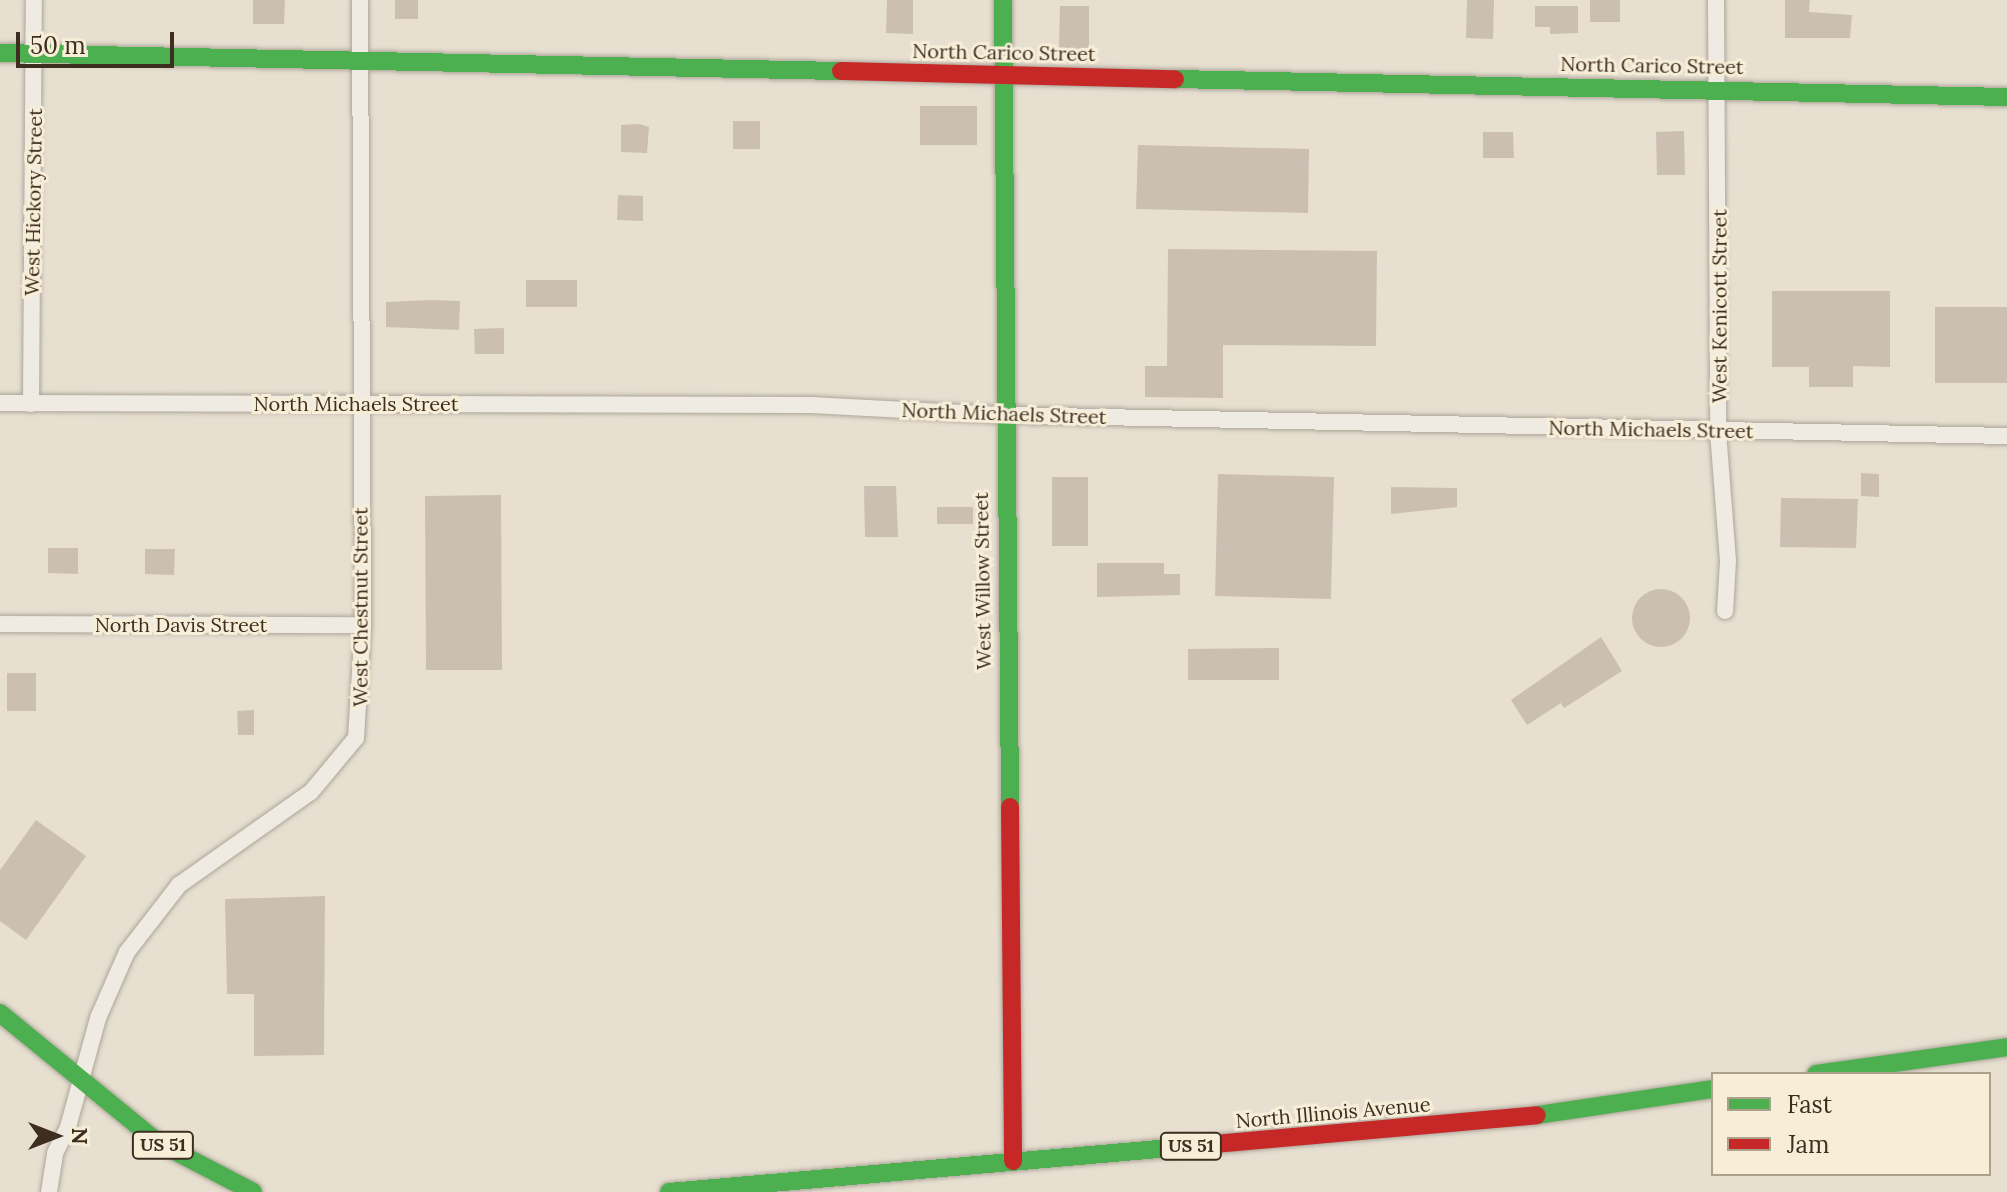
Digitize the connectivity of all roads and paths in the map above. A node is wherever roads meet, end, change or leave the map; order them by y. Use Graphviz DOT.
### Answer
graph roads {
  1 [pos="34,0"];
  2 [pos="360,0"];
  3 [pos="1003,0"];
  4 [pos="1716,0"];
  5 [pos="35,52"];
  6 [pos="0,53"];
  7 [pos="359,60"];
  8 [pos="1003,74"];
  9 [pos="1717,87"];
  10 [pos="2007,97"];
  11 [pos="0,403"];
  12 [pos="360,403"];
  13 [pos="31,404"];
  14 [pos="1005,415"];
  15 [pos="1718,431"];
  16 [pos="2007,436"];
  17 [pos="1725,611"];
  18 [pos="0,624"];
  19 [pos="363,625"];
  20 [pos="0,1013"];
  21 [pos="2007,1047"];
  22 [pos="1830,1072"];
  23 [pos="82,1082"];
  24 [pos="1711,1089"];
  25 [pos="1013,1161"];
  26 [pos="49,1192"];
  27 [pos="253,1192"];
  28 [pos="669,1192"];
  1 -- 5 [label="street, West Hickory Street"];
  2 -- 7 [label="street, West Chestnut Street"];
  3 -- 8 [label="street, West Willow Street"];
  4 -- 9 [label="street, West Kenicott Street"];
  5 -- 6 [label="street, North Carico Street"];
  5 -- 7 [label="street, North Carico Street"];
  5 -- 13 [label="street, West Hickory Street"];
  7 -- 8 [label="street, North Carico Street"];
  7 -- 12 [label="street, West Chestnut Street"];
  8 -- 9 [label="street, North Carico Street"];
  8 -- 14 [label="street, West Willow Street"];
  9 -- 10 [label="street, North Carico Street"];
  9 -- 15 [label="street, West Kenicott Street"];
  11 -- 13 [label="street, North Michaels Street"];
  12 -- 13 [label="street, North Michaels Street"];
  12 -- 14 [label="street, North Michaels Street"];
  12 -- 19 [label="street, West Chestnut Street"];
  14 -- 15 [label="street, North Michaels Street"];
  14 -- 25 [label="street, West Willow Street"];
  15 -- 16 [label="street, North Michaels Street"];
  15 -- 17 [label="street, West Kenicott Street"];
  18 -- 19 [label="street, North Davis Street"];
  19 -- 23 [label="street, West Chestnut Street"];
  20 -- 23 [label="street, US 51"];
  21 -- 22 [label="street"];
  23 -- 26 [label="street, West Chestnut Street"];
  23 -- 27 [label="street, US 51"];
  24 -- 25 [label="street, North Illinois Avenue / US 51"];
  25 -- 28 [label="street, North Illinois Avenue / US 51"];
}
